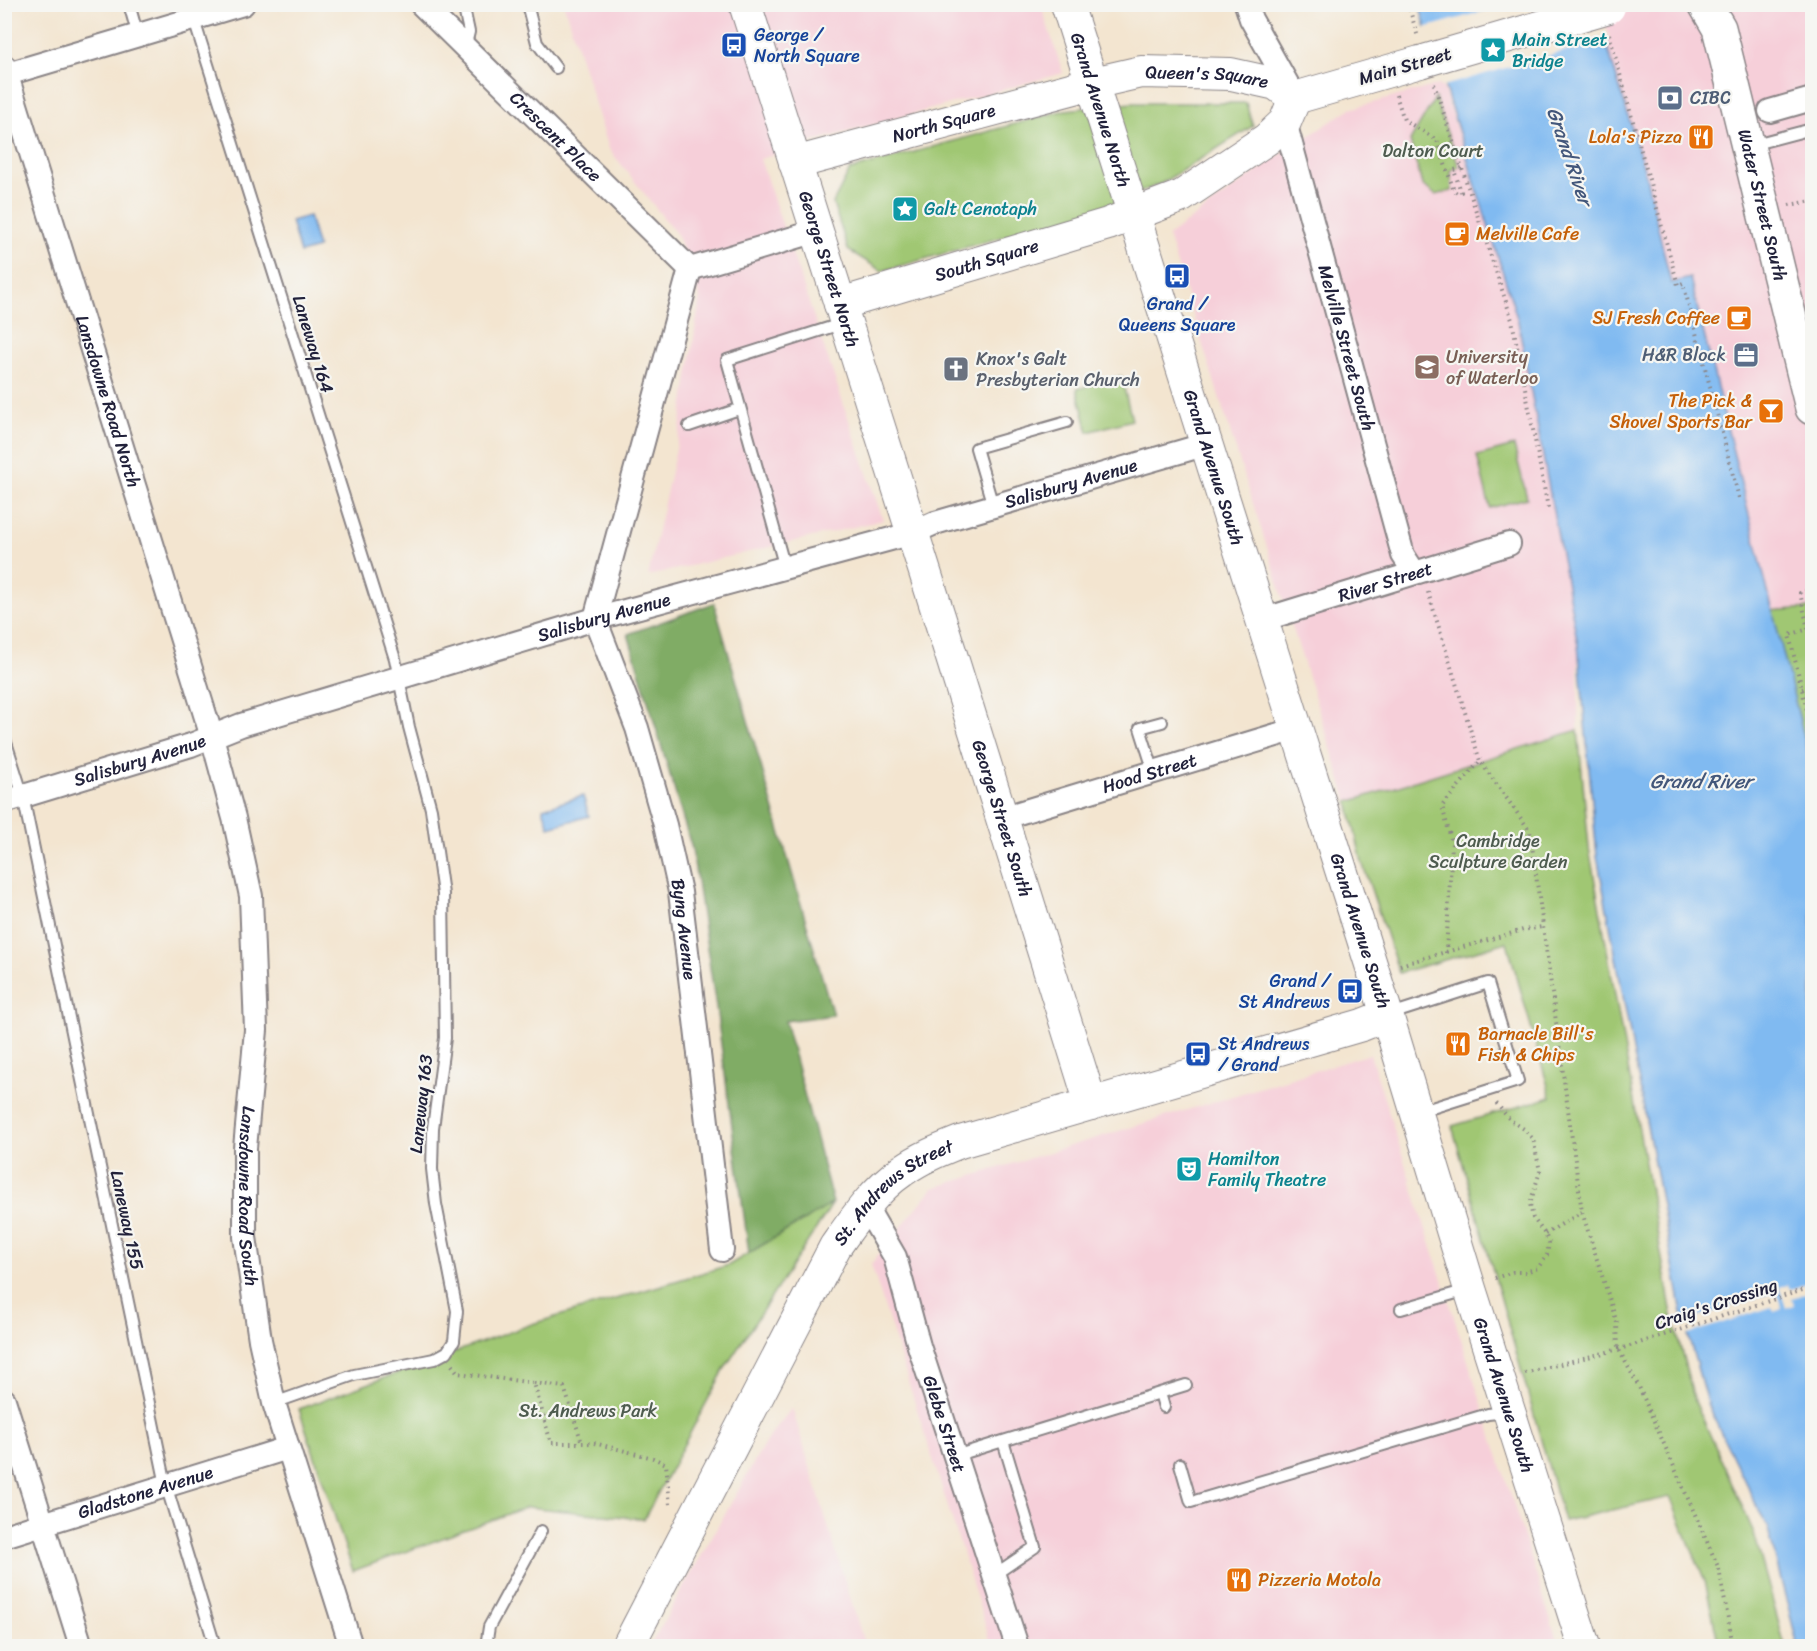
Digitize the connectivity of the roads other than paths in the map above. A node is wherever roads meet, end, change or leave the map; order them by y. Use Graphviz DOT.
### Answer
graph roads {
  1 [pos="129,4"];
  2 [pos="243,4"];
  3 [pos="421,4"];
  4 [pos="463,4"];
  5 [pos="527,4"];
  6 [pos="745,4"];
  7 [pos="1067,4"];
  8 [pos="1246,4"];
  9 [pos="1705,4"];
  10 [pos="1612,12"];
  11 [pos="195,20"];
  12 [pos="138,36"];
  13 [pos="465,48"];
  14 [pos="556,68"];
  15 [pos="5,71"];
  16 [pos="1093,83"];
  17 [pos="1812,99"];
  18 [pos="1290,110"];
  19 [pos="1770,111"];
  20 [pos="1812,129"];
  21 [pos="1748,146"];
  22 [pos="795,163"];
  23 [pos="1134,216"];
  24 [pos="817,231"];
  25 [pos="690,269"];
  26 [pos="843,313"];
  27 [pos="1812,408"];
  28 [pos="739,409"];
  29 [pos="1067,422"];
  30 [pos="689,426"];
  31 [pos="1207,444"];
  32 [pos="993,506"];
  33 [pos="913,533"];
  34 [pos="1509,544"];
  35 [pos="785,568"];
  36 [pos="1414,572"];
  37 [pos="595,619"];
  38 [pos="1262,620"];
  39 [pos="400,678"];
  40 [pos="1162,722"];
  41 [pos="1296,729"];
  42 [pos="4,736"];
  43 [pos="212,737"];
  44 [pos="1155,772"];
  45 [pos="14,799"];
  46 [pos="1002,818"];
  47 [pos="1387,1015"];
  48 [pos="1091,1104"];
  49 [pos="1416,1113"];
  50 [pos="866,1207"];
  51 [pos="722,1250"];
  52 [pos="1482,1283"];
  53 [pos="1401,1309"];
  54 [pos="1186,1385"];
  55 [pos="1160,1393"];
  56 [pos="4,1400"];
  57 [pos="274,1403"];
  58 [pos="1164,1407"];
  59 [pos="1510,1412"];
  60 [pos="1003,1441"];
  61 [pos="288,1448"];
  62 [pos="955,1456"];
  63 [pos="1180,1464"];
  64 [pos="166,1485"];
  65 [pos="43,1524"];
  66 [pos="541,1531"];
  67 [pos="4,1536"];
  68 [pos="994,1575"];
  69 [pos="81,1647"];
  70 [pos="215,1647"];
  71 [pos="351,1647"];
  72 [pos="486,1647"];
  73 [pos="628,1647"];
  74 [pos="1017,1647"];
  75 [pos="1584,1647"];
  1 -- 12 [label="lane"];
  2 -- 11 [label="street"];
  3 -- 13 [label="street, Crescent Place"];
  4 -- 13 [label="lane"];
  5 -- 14 [label="lane"];
  6 -- 22 [label="main road, George Street North"];
  7 -- 16 [label="main road, Grand Avenue North"];
  8 -- 18 [label="street, Melville Street South"];
  9 -- 21 [label="main road, Water Street South"];
  10 -- 18 [label="main road, Main Street, bridge"];
  11 -- 12 [label="street"];
  11 -- 39 [label="lane, Laneway 164"];
  12 -- 15 [label="street"];
  13 -- 25 [label="street, Crescent Place"];
  15 -- 43 [label="street, Lansdowne Road North"];
  16 -- 18 [label="main road, Queen's Square"];
  16 -- 22 [label="main road, North Square"];
  16 -- 23 [label="main road, Grand Avenue North"];
  17 -- 19 [label="street"];
  18 -- 23 [label="main road"];
  18 -- 36 [label="street, Melville Street South"];
  20 -- 21 [label="lane"];
  21 -- 27 [label="main road, Water Street South"];
  22 -- 24 [label="main road, George Street North"];
  23 -- 26 [label="main road, South Square"];
  23 -- 31 [label="main road, Grand Avenue South"];
  24 -- 25 [label="street"];
  24 -- 26 [label="main road, George Street North"];
  25 -- 37 [label="street"];
  26 -- 28 [label="lane"];
  26 -- 33 [label="main road, George Street North"];
  28 -- 30 [label="lane"];
  28 -- 35 [label="lane"];
  29 -- 32 [label="lane"];
  31 -- 32 [label="street, Salisbury Avenue"];
  31 -- 38 [label="main road, Grand Avenue South"];
  32 -- 33 [label="street, Salisbury Avenue"];
  33 -- 35 [label="street, Salisbury Avenue"];
  33 -- 46 [label="main road, George Street South"];
  34 -- 36 [label="street, River Street"];
  35 -- 37 [label="street, Salisbury Avenue"];
  36 -- 38 [label="street, River Street"];
  37 -- 39 [label="street, Salisbury Avenue"];
  37 -- 51 [label="street, Byng Avenue"];
  38 -- 41 [label="main road, Grand Avenue South"];
  39 -- 43 [label="street, Salisbury Avenue"];
  39 -- 57 [label="lane, Laneway 163"];
  40 -- 44 [label="lane"];
  41 -- 44 [label="street, Hood Street"];
  41 -- 47 [label="main road, Grand Avenue South"];
  42 -- 45 [label="lane, Laneway 155"];
  43 -- 45 [label="street, Salisbury Avenue"];
  43 -- 57 [label="street, Lansdowne Road South"];
  44 -- 46 [label="street, Hood Street"];
  45 -- 64 [label="lane, Laneway 155"];
  46 -- 48 [label="main road, George Street South"];
  47 -- 48 [label="main road, St. Andrews Street"];
  47 -- 49 [label="main road, Grand Avenue South"];
  47 -- 49 [label="lane"];
  48 -- 50 [label="main road, St. Andrews Street"];
  49 -- 52 [label="main road, Grand Avenue South"];
  50 -- 62 [label="street, Glebe Street"];
  50 -- 73 [label="main road, St. Andrews Street"];
  52 -- 53 [label="lane"];
  52 -- 59 [label="main road, Grand Avenue South"];
  54 -- 55 [label="lane"];
  55 -- 58 [label="lane"];
  55 -- 60 [label="lane"];
  56 -- 65 [label="street"];
  57 -- 61 [label="street, Lansdowne Road South"];
  59 -- 63 [label="lane"];
  59 -- 75 [label="main road, Grand Avenue South"];
  60 -- 62 [label="lane"];
  60 -- 68 [label="lane"];
  61 -- 64 [label="street, Gladstone Avenue"];
  61 -- 71 [label="street, Lansdowne Road South"];
  62 -- 68 [label="street, Glebe Street"];
  64 -- 65 [label="street, Gladstone Avenue"];
  64 -- 70 [label="lane, Laneway 155"];
  65 -- 67 [label="street, Gladstone Avenue"];
  65 -- 69 [label="street"];
  66 -- 72 [label="lane"];
  68 -- 74 [label="street, Glebe Street"];
}
